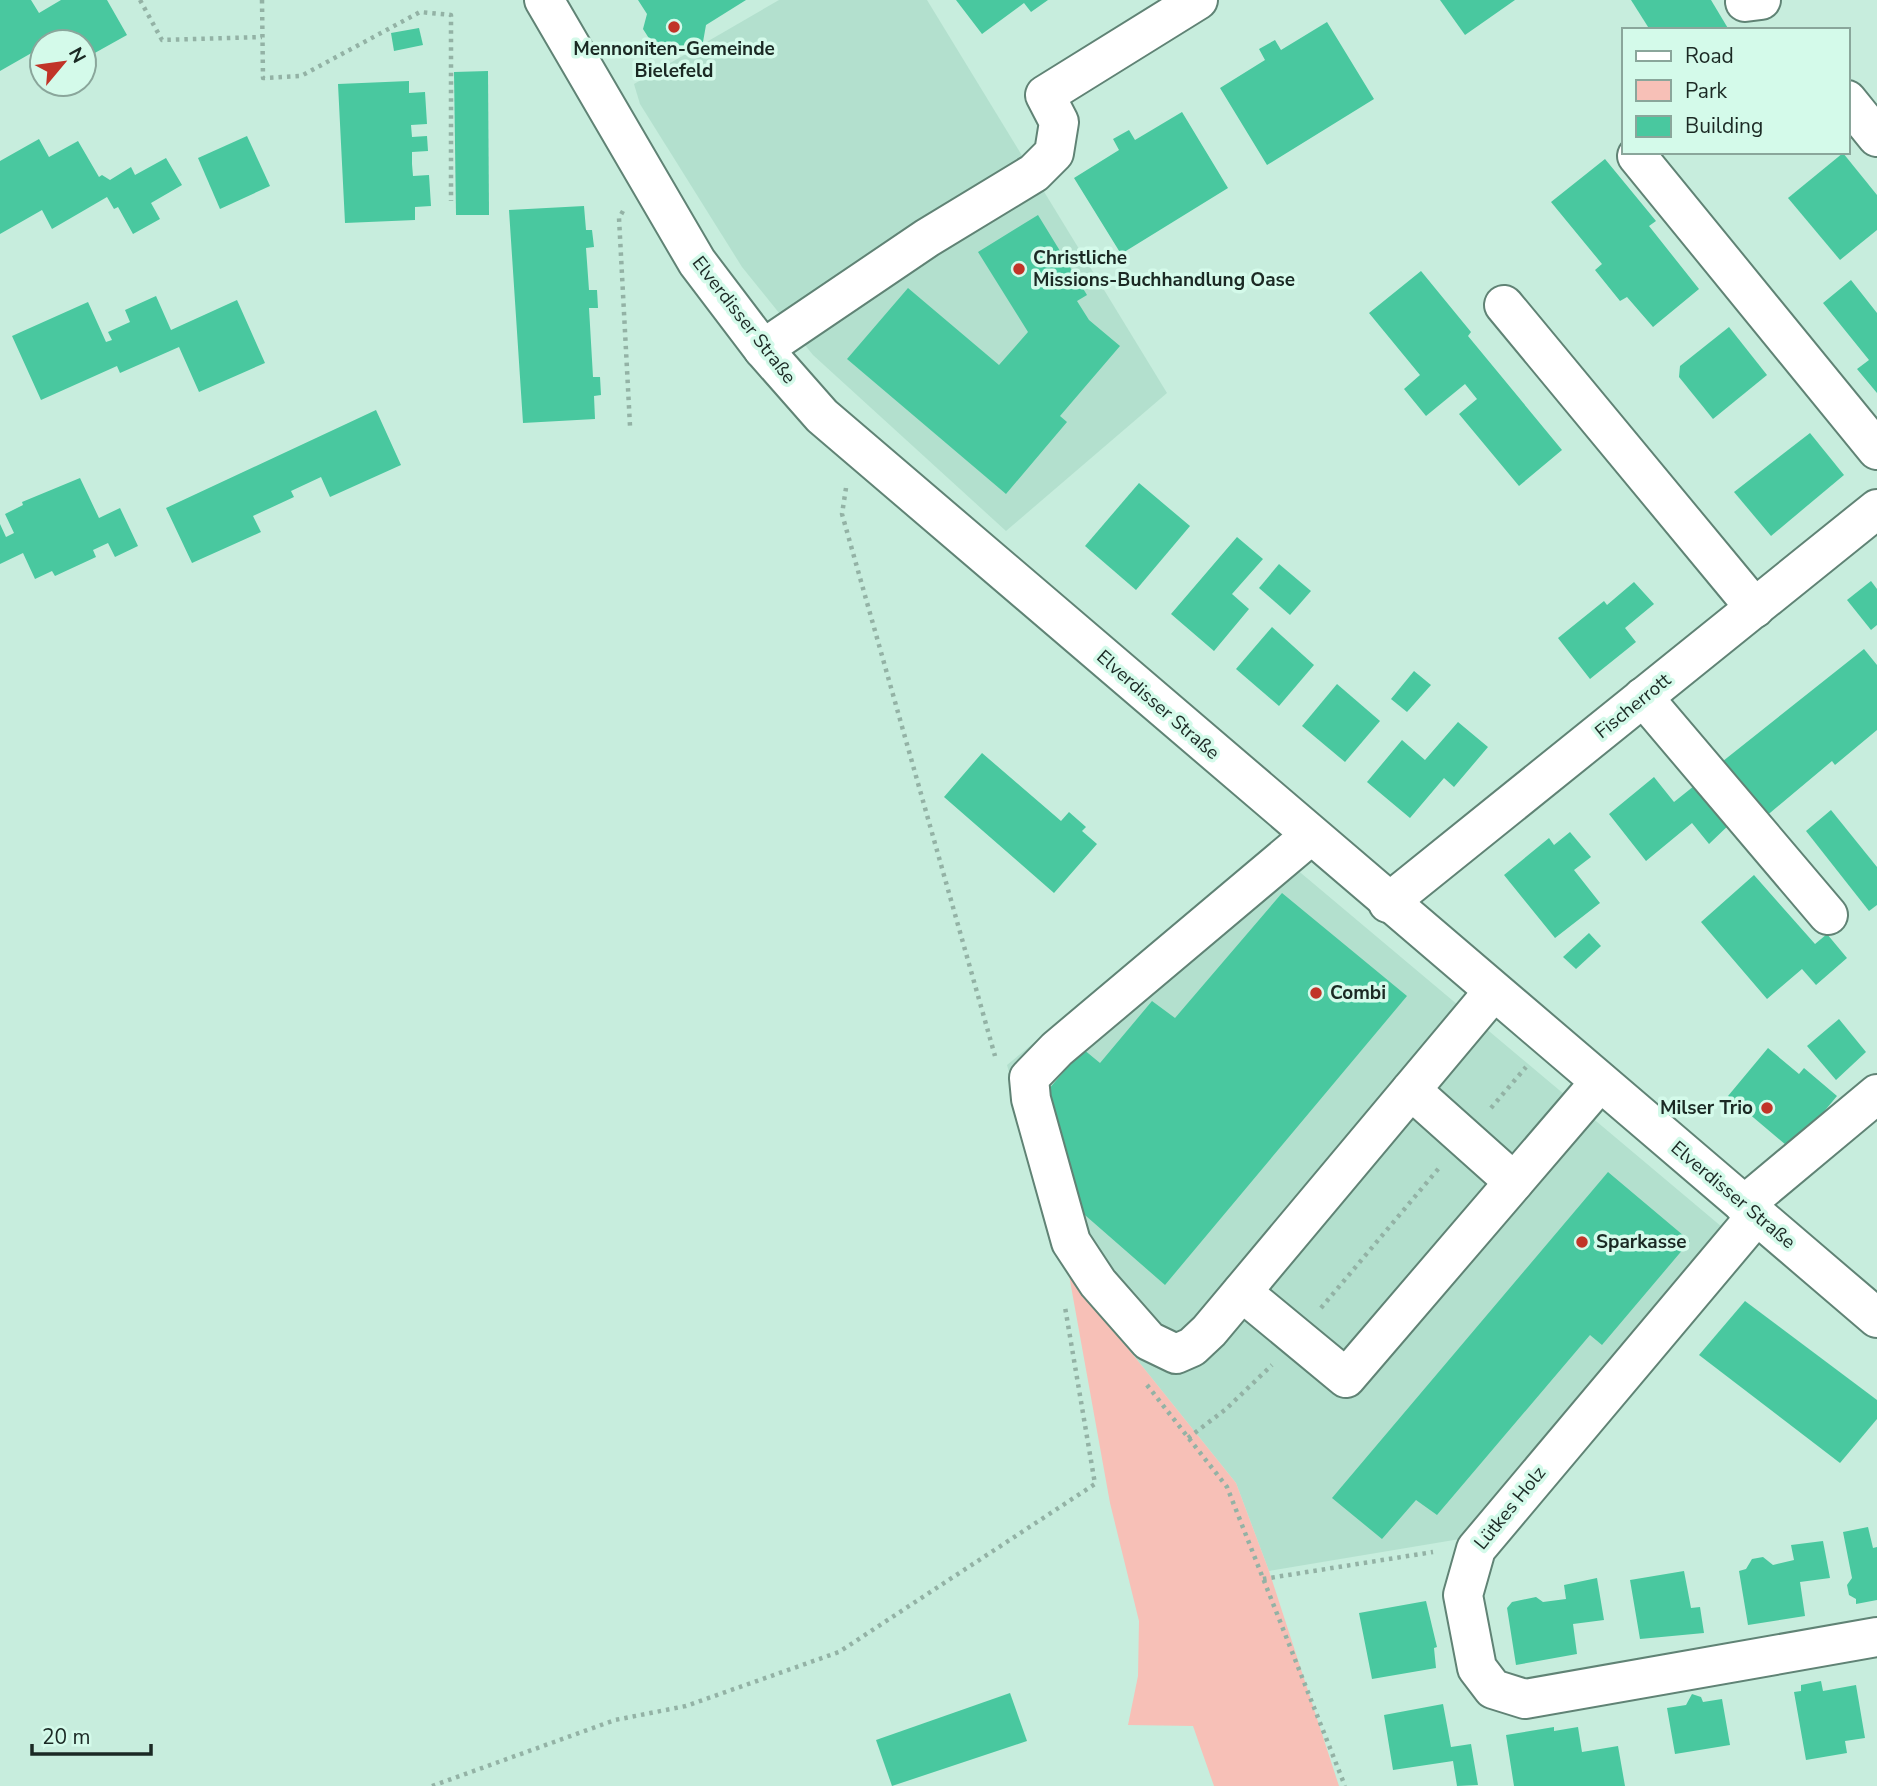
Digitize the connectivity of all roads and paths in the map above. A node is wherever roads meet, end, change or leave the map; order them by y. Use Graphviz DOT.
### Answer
graph roads {
  1 [pos="140,0"];
  2 [pos="262,0"];
  3 [pos="544,0"];
  4 [pos="1199,0"];
  5 [pos="262,37"];
  6 [pos="1849,103"];
  7 [pos="1877,138"];
  8 [pos="1637,156"];
  9 [pos="652,187"];
  10 [pos="451,201"];
  11 [pos="1504,305"];
  12 [pos="763,349"];
  13 [pos="630,426"];
  14 [pos="1877,450"];
  15 [pos="866,454"];
  16 [pos="1877,509"];
  17 [pos="1755,608"];
  18 [pos="1643,697"];
  19 [pos="1310,836"];
  20 [pos="1388,903"];
  21 [pos="1828,915"];
  22 [pos="1493,992"];
  23 [pos="1550,1040"];
  24 [pos="997,1063"];
  25 [pos="1600,1082"];
  26 [pos="1411,1090"];
  27 [pos="1877,1094"];
  28 [pos="1464,1138"];
  29 [pos="1514,1182"];
  30 [pos="1751,1210"];
  31 [pos="1242,1293"];
  32 [pos="1064,1303"];
  33 [pos="1877,1318"];
  34 [pos="1296,1338"];
  35 [pos="1476,1549"];
  36 [pos="1263,1579"];
  37 [pos="1877,1637"];
  38 [pos="432,1786"];
  39 [pos="1345,1786"];
  1 -- 5 [label="path"];
  2 -- 5 [label="path"];
  3 -- 9 [label="street, Elverdisser Straße"];
  4 -- 12 [label="street"];
  5 -- 10 [label="path"];
  6 -- 7 [label="street"];
  8 -- 14 [label="street"];
  9 -- 12 [label="street, Elverdisser Straße"];
  9 -- 13 [label="path"];
  11 -- 17 [label="street"];
  12 -- 15 [label="street, Elverdisser Straße"];
  15 -- 19 [label="street, Elverdisser Straße"];
  15 -- 24 [label="path"];
  16 -- 17 [label="street, Fischerrott"];
  17 -- 18 [label="street, Fischerrott"];
  18 -- 20 [label="street, Fischerrott"];
  18 -- 21 [label="street"];
  19 -- 20 [label="street, Elverdisser Straße"];
  19 -- 31 [label="street"];
  20 -- 22 [label="street, Elverdisser Straße"];
  22 -- 23 [label="street, Elverdisser Straße"];
  22 -- 26 [label="street"];
  23 -- 25 [label="street, Elverdisser Straße"];
  23 -- 28 [label="path"];
  25 -- 29 [label="street"];
  25 -- 30 [label="street, Elverdisser Straße"];
  26 -- 28 [label="street"];
  26 -- 31 [label="street"];
  27 -- 30 [label="street, Lütkes Holz"];
  28 -- 29 [label="street"];
  28 -- 34 [label="path"];
  29 -- 34 [label="street"];
  30 -- 33 [label="street, Elverdisser Straße"];
  30 -- 35 [label="street, Lütkes Holz"];
  31 -- 34 [label="street"];
  32 -- 38 [label="path"];
  34 -- 36 [label="path"];
  35 -- 36 [label="path"];
  35 -- 37 [label="street, Lütkes Holz"];
  36 -- 39 [label="path"];
}
